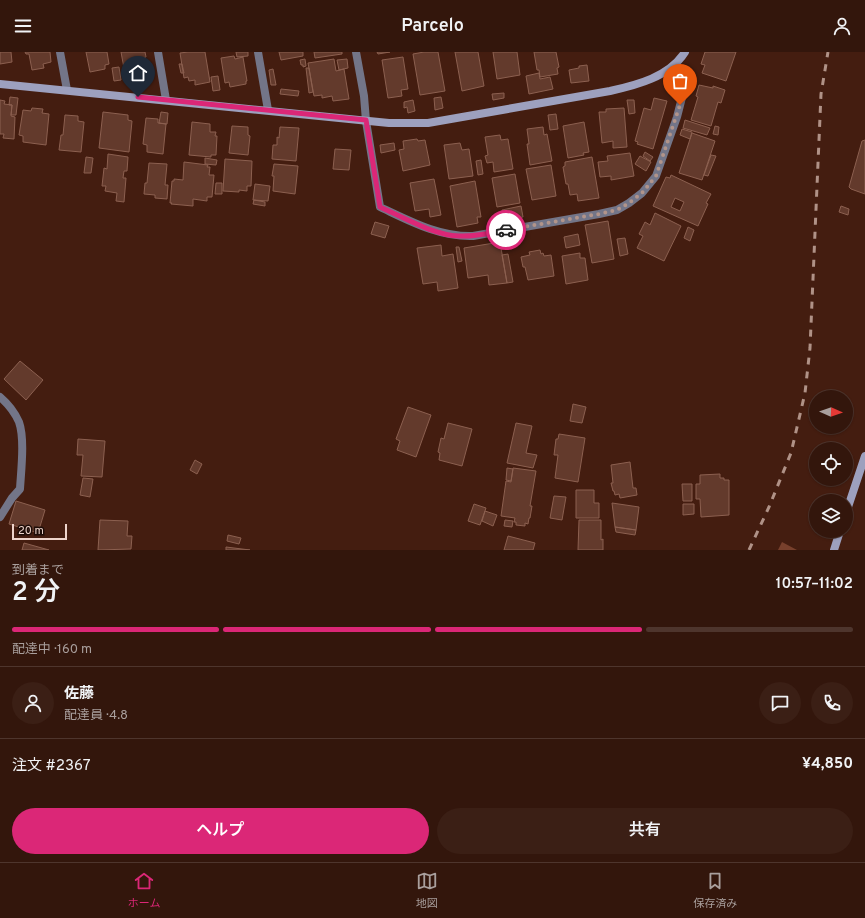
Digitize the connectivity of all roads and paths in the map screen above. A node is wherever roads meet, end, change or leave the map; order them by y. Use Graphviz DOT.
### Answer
graph roads {
  1 [pos="60,52"];
  2 [pos="158,52"];
  3 [pos="258,52"];
  4 [pos="356,52"];
  5 [pos="685,52"];
  6 [pos="675,65"];
  7 [pos="0,84"];
  8 [pos="67,90"];
  9 [pos="166,100"];
  10 [pos="268,110"];
  11 [pos="366,120"];
  12 [pos="0,397"];
  13 [pos="865,456"];
  14 [pos="852,494"];
  15 [pos="0,517"];
  16 [pos="838,538"];
  17 [pos="834,550"];
  1 -- 8 [label="street"];
  2 -- 9 [label="street"];
  3 -- 10 [label="street"];
  4 -- 11 [label="street"];
  5 -- 6 [label="street"];
  6 -- 11 [label="street"];
  6 -- 11 [label="street"];
  7 -- 8 [label="street"];
  8 -- 9 [label="street"];
  9 -- 10 [label="street"];
  10 -- 11 [label="street"];
  12 -- 15 [label="street"];
  13 -- 14 [label="street"];
  16 -- 17 [label="street"];
}
